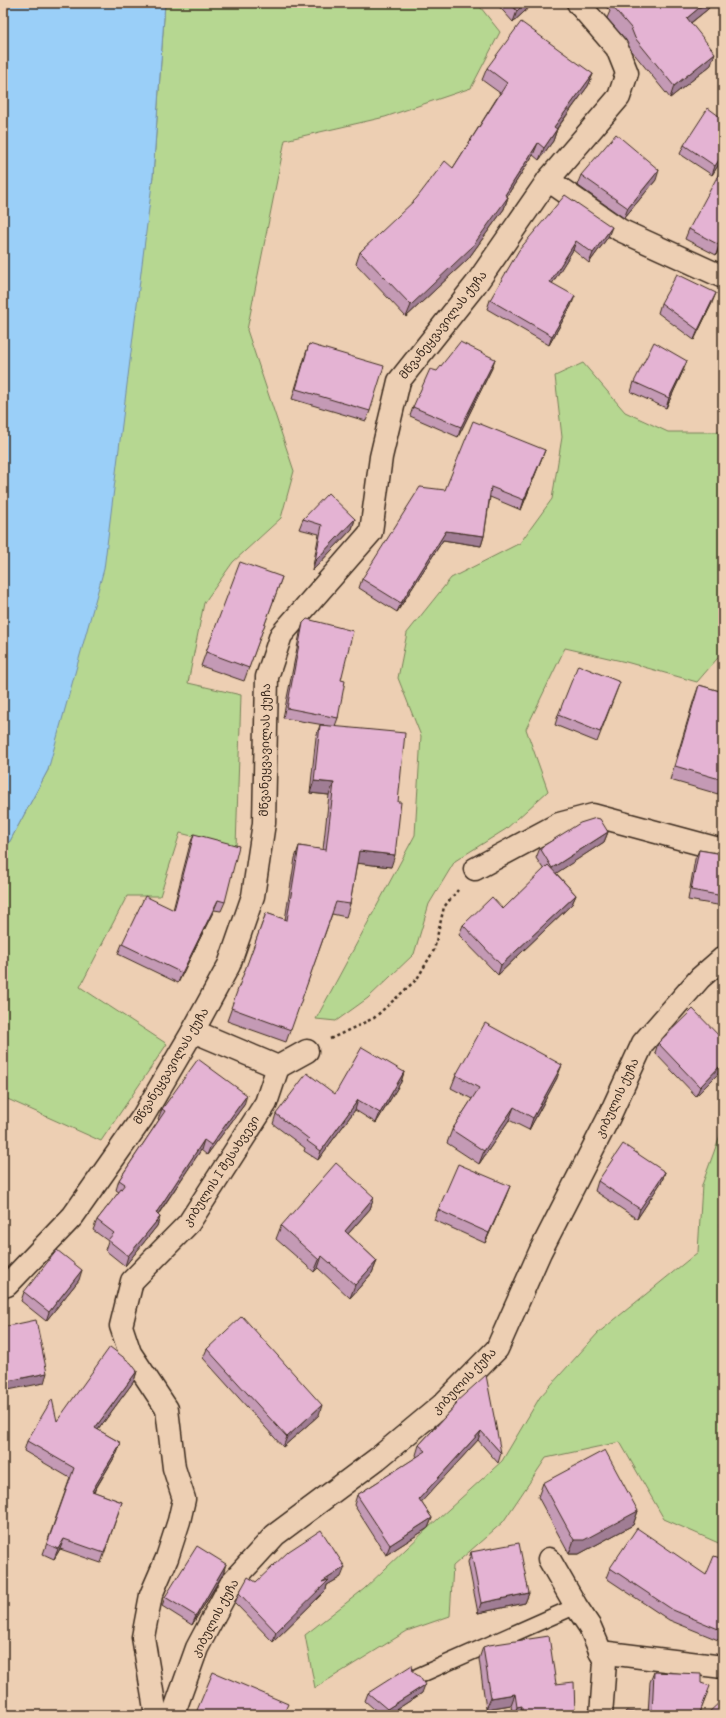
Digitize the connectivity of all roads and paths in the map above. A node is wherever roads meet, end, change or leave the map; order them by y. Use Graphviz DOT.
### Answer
graph roads {
  1 [pos="578,3"];
  2 [pos="548,180"];
  3 [pos="723,277"];
  4 [pos="723,850"];
  5 [pos="475,869"];
  6 [pos="723,958"];
  7 [pos="193,1031"];
  8 [pos="307,1051"];
  9 [pos="278,1067"];
  10 [pos="3,1286"];
  11 [pos="549,1559"];
  12 [pos="576,1606"];
  13 [pos="600,1652"];
  14 [pos="723,1667"];
  15 [pos="418,1676"];
  16 [pos="156,1715"];
  17 [pos="173,1715"];
  18 [pos="601,1715"];
  1 -- 2 [label="street, მწვანეყვავილას ქუჩა"];
  2 -- 3 [label="street"];
  2 -- 7 [label="street, მწვანეყვავილას ქუჩა"];
  4 -- 5 [label="street"];
  5 -- 8 [label="path"];
  6 -- 17 [label="street, კიბულის ქუჩა"];
  7 -- 9 [label="street"];
  7 -- 10 [label="street, მწვანეყვავილას ქუჩა"];
  8 -- 9 [label="street"];
  9 -- 16 [label="street, კიბულის I შესახვევი"];
  11 -- 12 [label="street"];
  12 -- 13 [label="street"];
  12 -- 15 [label="lane"];
  13 -- 14 [label="street"];
  13 -- 18 [label="street"];
}
